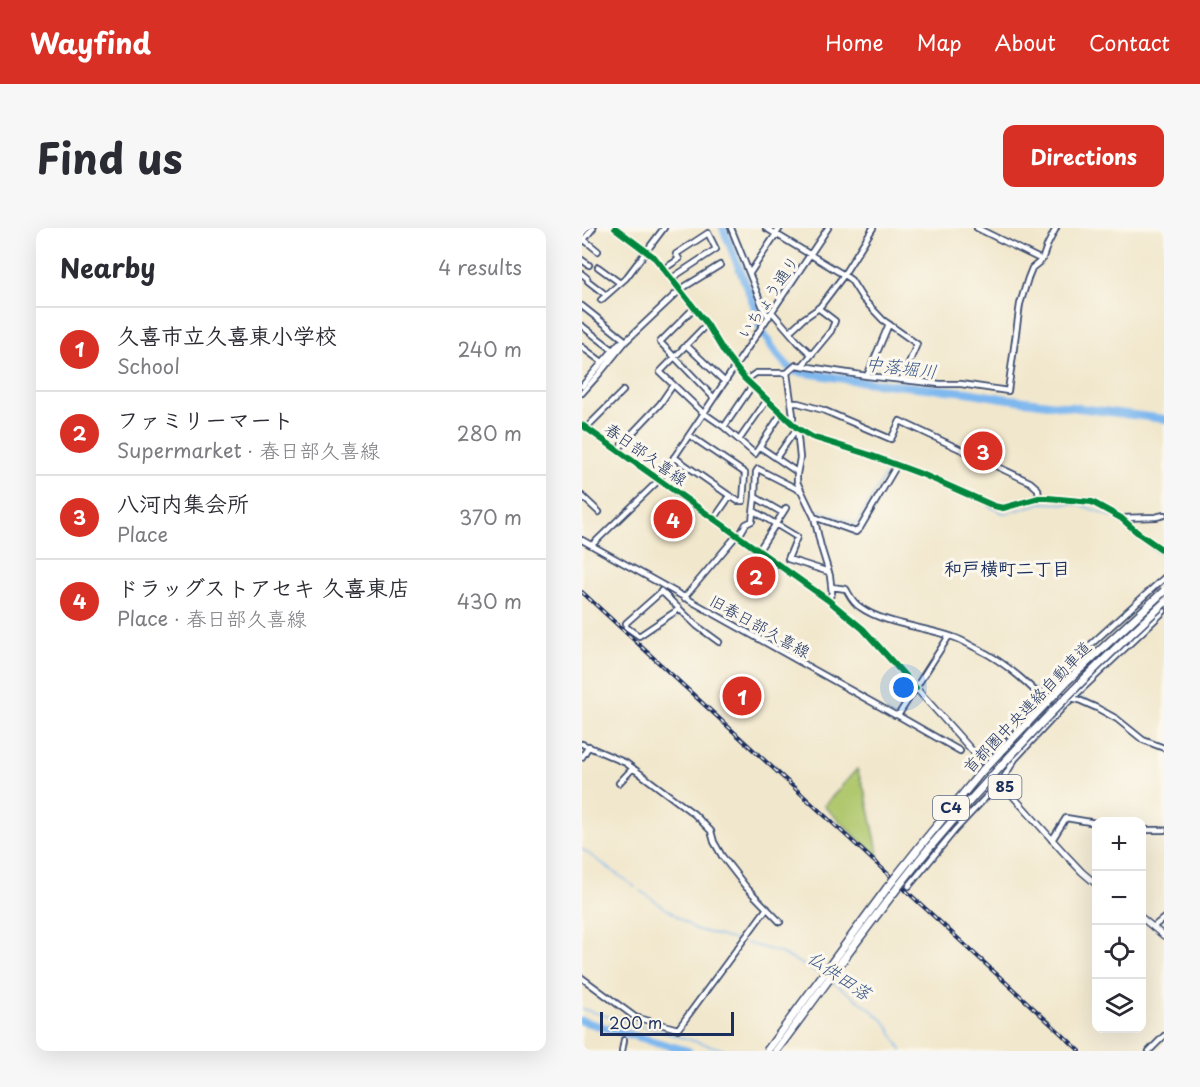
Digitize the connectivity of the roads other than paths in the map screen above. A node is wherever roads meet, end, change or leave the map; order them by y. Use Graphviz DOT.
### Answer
graph roads {
  1 [pos="592,228"];
  2 [pos="653,228"];
  3 [pos="664,228"];
  4 [pos="731,228"];
  5 [pos="766,228"];
  6 [pos="780,228"];
  7 [pos="828,228"];
  8 [pos="873,228"];
  9 [pos="977,228"];
  10 [pos="1056,228"];
  11 [pos="618,229"];
  12 [pos="660,233"];
  13 [pos="776,234"];
  14 [pos="583,240"];
  15 [pos="598,250"];
  16 [pos="646,251"];
  17 [pos="810,255"];
  18 [pos="582,260"];
  19 [pos="1042,260"];
  20 [pos="589,266"];
  21 [pos="720,266"];
  22 [pos="598,267"];
  23 [pos="664,269"];
  24 [pos="750,273"];
  25 [pos="582,274"];
  26 [pos="844,275"];
  27 [pos="672,278"];
  28 [pos="620,284"];
  29 [pos="681,289"];
  30 [pos="606,295"];
  31 [pos="601,300"];
  32 [pos="582,306"];
  33 [pos="694,308"];
  34 [pos="818,308"];
  35 [pos="771,315"];
  36 [pos="707,324"];
  37 [pos="889,324"];
  38 [pos="582,326"];
  39 [pos="789,331"];
  40 [pos="626,341"];
  41 [pos="686,345"];
  42 [pos="582,347"];
  43 [pos="613,350"];
  44 [pos="811,354"];
  45 [pos="674,357"];
  46 [pos="802,366"];
  47 [pos="601,367"];
  48 [pos="735,367"];
  49 [pos="787,373"];
  50 [pos="582,375"];
  51 [pos="867,376"];
  52 [pos="746,380"];
  53 [pos="902,380"];
  54 [pos="590,381"];
  55 [pos="725,382"];
  56 [pos="673,385"];
  57 [pos="582,386"];
  58 [pos="752,386"];
  59 [pos="623,391"];
  60 [pos="582,393"];
  61 [pos="714,398"];
  62 [pos="767,400"];
  63 [pos="792,403"];
  64 [pos="704,414"];
  65 [pos="782,414"];
  66 [pos="791,423"];
  67 [pos="584,426"];
  68 [pos="724,427"];
  69 [pos="797,428"];
  70 [pos="689,435"];
  71 [pos="739,440"];
  72 [pos="760,447"];
  73 [pos="618,450"];
  74 [pos="674,457"];
  75 [pos="776,458"];
  76 [pos="897,465"];
  77 [pos="797,472"];
  78 [pos="659,479"];
  79 [pos="801,491"];
  80 [pos="582,496"];
  81 [pos="730,496"];
  82 [pos="755,497"];
  83 [pos="1039,498"];
  84 [pos="754,511"];
  85 [pos="599,512"];
  86 [pos="1164,514"];
  87 [pos="814,516"];
  88 [pos="1121,518"];
  89 [pos="714,519"];
  90 [pos="776,525"];
  91 [pos="738,535"];
  92 [pos="582,540"];
  93 [pos="592,546"];
  94 [pos="759,550"];
  95 [pos="1164,551"];
  96 [pos="792,560"];
  97 [pos="786,569"];
  98 [pos="829,572"];
  99 [pos="1164,578"];
  100 [pos="664,586"];
  101 [pos="831,587"];
  102 [pos="1164,591"];
  103 [pos="661,592"];
  104 [pos="684,598"];
  105 [pos="828,600"];
  106 [pos="1164,603"];
  107 [pos="678,609"];
  108 [pos="1164,611"];
  109 [pos="949,636"];
  110 [pos="719,642"];
  111 [pos="916,688"];
  112 [pos="1047,688"];
  113 [pos="1040,695"];
  114 [pos="1073,698"];
  115 [pos="1057,713"];
  116 [pos="897,715"];
  117 [pos="582,744"];
  118 [pos="589,746"];
  119 [pos="1164,748"];
  120 [pos="960,751"];
  121 [pos="582,757"];
  122 [pos="980,760"];
  123 [pos="633,768"];
  124 [pos="1000,782"];
  125 [pos="619,783"];
  126 [pos="1092,822"];
  127 [pos="1146,830"];
  128 [pos="1164,830"];
  129 [pos="1052,840"];
  130 [pos="1092,881"];
  131 [pos="909,886"];
  132 [pos="767,908"];
  133 [pos="1164,918"];
  134 [pos="1146,921"];
  135 [pos="780,922"];
  136 [pos="1153,927"];
  137 [pos="1164,936"];
  138 [pos="582,978"];
  139 [pos="1164,1036"];
  140 [pos="624,1040"];
  141 [pos="622,1051"];
  142 [pos="767,1051"];
  143 [pos="776,1051"];
  144 [pos="1149,1051"];
  1 -- 14 [label="street"];
  2 -- 12 [label="street"];
  3 -- 12 [label="street"];
  4 -- 24 [label="street"];
  5 -- 13 [label="street"];
  6 -- 13 [label="street"];
  7 -- 17 [label="street, いちょう通り"];
  8 -- 26 [label="street"];
  9 -- 19 [label="street"];
  10 -- 19 [label="street"];
  11 -- 16 [label="street"];
  12 -- 16 [label="street"];
  13 -- 17 [label="street"];
  13 -- 24 [label="street"];
  14 -- 15 [label="street"];
  16 -- 23 [label="street"];
  16 -- 28 [label="street"];
  17 -- 26 [label="street"];
  17 -- 35 [label="street, いちょう通り"];
  18 -- 20 [label="street"];
  19 -- 53 [label="street"];
  21 -- 29 [label="street"];
  22 -- 28 [label="street"];
  23 -- 27 [label="street"];
  23 -- 27 [label="street"];
  24 -- 35 [label="street"];
  25 -- 30 [label="street"];
  26 -- 34 [label="street"];
  26 -- 37 [label="street"];
  27 -- 29 [label="street"];
  28 -- 30 [label="street"];
  29 -- 33 [label="street"];
  29 -- 40 [label="street"];
  30 -- 31 [label="street"];
  32 -- 40 [label="street"];
  33 -- 36 [label="street"];
  33 -- 45 [label="street"];
  34 -- 39 [label="street"];
  34 -- 44 [label="street"];
  35 -- 39 [label="street"];
  35 -- 48 [label="street, いちょう通り"];
  36 -- 41 [label="street"];
  36 -- 48 [label="street"];
  37 -- 51 [label="street"];
  37 -- 53 [label="street"];
  38 -- 43 [label="street"];
  39 -- 44 [label="street"];
  40 -- 43 [label="street"];
  40 -- 47 [label="street"];
  41 -- 45 [label="street"];
  41 -- 55 [label="street"];
  42 -- 47 [label="street"];
  43 -- 47 [label="street"];
  44 -- 46 [label="street"];
  45 -- 56 [label="street"];
  45 -- 61 [label="street"];
  46 -- 49 [label="street"];
  46 -- 51 [label="street"];
  47 -- 54 [label="street"];
  48 -- 52 [label="street"];
  48 -- 55 [label="street, いちょう通り"];
  49 -- 52 [label="street"];
  49 -- 63 [label="street"];
  50 -- 54 [label="street"];
  51 -- 53 [label="street"];
  52 -- 58 [label="street"];
  54 -- 57 [label="street"];
  54 -- 60 [label="street"];
  55 -- 61 [label="street, いちょう通り"];
  56 -- 64 [label="street"];
  56 -- 73 [label="street"];
  58 -- 62 [label="street"];
  58 -- 68 [label="street"];
  59 -- 67 [label="street"];
  61 -- 64 [label="street, いちょう通り"];
  62 -- 65 [label="street"];
  62 -- 71 [label="street"];
  63 -- 66 [label="street"];
  63 -- 83 [label="street"];
  64 -- 68 [label="street"];
  64 -- 70 [label="street, いちょう通り"];
  65 -- 66 [label="street"];
  65 -- 72 [label="street"];
  66 -- 69 [label="street"];
  67 -- 73 [label="main road, 春日部久喜線 / 85"];
  68 -- 71 [label="street"];
  69 -- 75 [label="street"];
  69 -- 76 [label="street"];
  69 -- 77 [label="street"];
  70 -- 74 [label="street, いちょう通り"];
  70 -- 81 [label="street"];
  71 -- 72 [label="street"];
  72 -- 75 [label="street"];
  73 -- 78 [label="main road, 春日部久喜線 / 85"];
  74 -- 78 [label="street, いちょう通り"];
  74 -- 81 [label="street"];
  75 -- 77 [label="street"];
  76 -- 83 [label="street"];
  76 -- 87 [label="street"];
  77 -- 79 [label="street"];
  78 -- 89 [label="main road, 春日部久喜線 / 85"];
  78 -- 93 [label="street, いちょう通り"];
  79 -- 82 [label="street"];
  79 -- 87 [label="street"];
  80 -- 85 [label="street"];
  81 -- 89 [label="street"];
  82 -- 84 [label="street"];
  82 -- 90 [label="street"];
  83 -- 88 [label="street"];
  84 -- 90 [label="street"];
  84 -- 91 [label="street"];
  86 -- 88 [label="street"];
  87 -- 98 [label="street"];
  88 -- 95 [label="street"];
  89 -- 91 [label="main road, 春日部久喜線 / 85"];
  90 -- 94 [label="street"];
  90 -- 96 [label="street"];
  91 -- 94 [label="main road, 春日部久喜線 / 85"];
  91 -- 104 [label="street"];
  92 -- 93 [label="street, 旧春日部久喜線"];
  93 -- 100 [label="street, 旧春日部久喜線"];
  94 -- 97 [label="main road, 春日部久喜線 / 85"];
  96 -- 97 [label="street"];
  96 -- 98 [label="street"];
  97 -- 105 [label="main road, 春日部久喜線 / 85"];
  98 -- 101 [label="street"];
  99 -- 112 [label="street"];
  100 -- 103 [label="street"];
  100 -- 104 [label="street, 旧春日部久喜線"];
  101 -- 105 [label="street"];
  101 -- 109 [label="street"];
  102 -- 142 [label="highway, 首都圏中央連絡自動車道 / C4, bridge"];
  103 -- 107 [label="street"];
  103 -- 107 [label="street"];
  104 -- 116 [label="street, 旧春日部久喜線"];
  105 -- 111 [label="main road, 春日部久喜線 / 85"];
  106 -- 143 [label="highway, 首都圏中央連絡自動車道 / C4, bridge"];
  107 -- 110 [label="street"];
  108 -- 114 [label="street"];
  109 -- 111 [label="street"];
  109 -- 113 [label="street"];
  111 -- 116 [label="street"];
  111 -- 122 [label="main road, 春日部久喜線 / 85"];
  112 -- 113 [label="street"];
  112 -- 114 [label="street"];
  113 -- 115 [label="street"];
  113 -- 122 [label="street"];
  114 -- 115 [label="street"];
  114 -- 119 [label="street"];
  115 -- 124 [label="street"];
  116 -- 120 [label="street, 旧春日部久喜線"];
  117 -- 118 [label="street"];
  118 -- 121 [label="street"];
  118 -- 123 [label="street"];
  122 -- 124 [label="main road, 春日部久喜線 / 85"];
  123 -- 125 [label="street"];
  123 -- 132 [label="street"];
  124 -- 129 [label="main road, 春日部久喜線 / 85"];
  124 -- 131 [label="street"];
  126 -- 129 [label="street"];
  127 -- 128 [label="street"];
  129 -- 130 [label="main road, 春日部久喜線 / 85"];
  132 -- 135 [label="street"];
  132 -- 138 [label="street"];
  133 -- 136 [label="street"];
  134 -- 136 [label="main road"];
  136 -- 137 [label="main road"];
  139 -- 144 [label="street"];
  140 -- 141 [label="street"];
}
